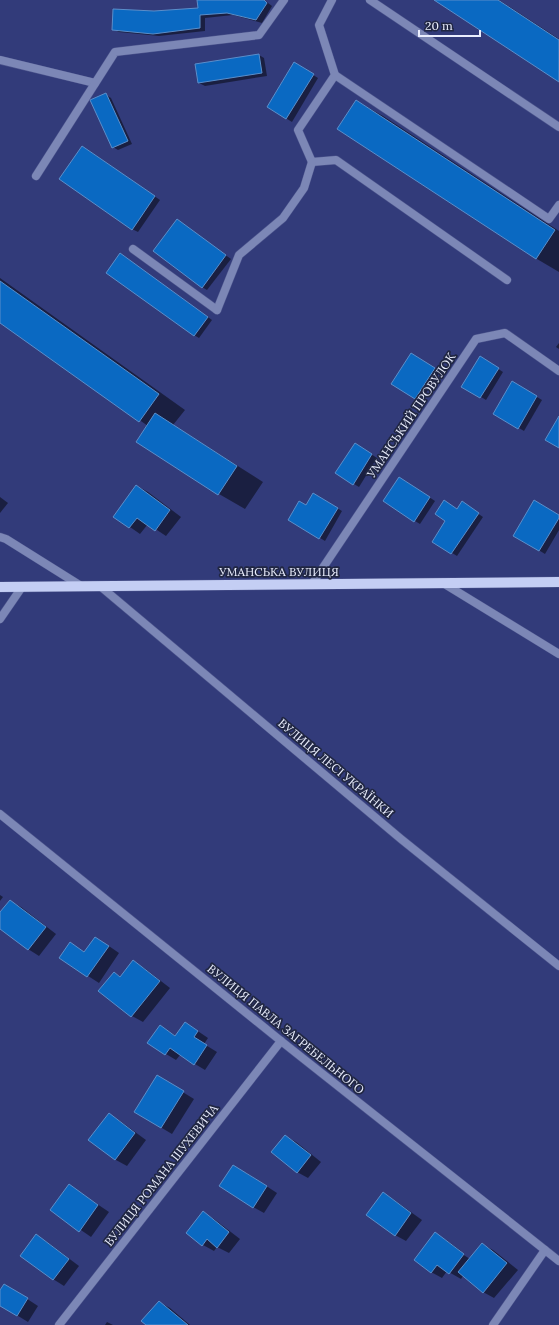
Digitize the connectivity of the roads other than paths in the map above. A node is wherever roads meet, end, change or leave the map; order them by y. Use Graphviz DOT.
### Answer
graph roads {
  1 [pos="284,0"];
  2 [pos="332,0"];
  3 [pos="370,0"];
  4 [pos="0,60"];
  5 [pos="334,75"];
  6 [pos="95,83"];
  7 [pos="559,127"];
  8 [pos="312,162"];
  9 [pos="36,176"];
  10 [pos="559,204"];
  11 [pos="133,249"];
  12 [pos="508,280"];
  13 [pos="559,371"];
  14 [pos="0,537"];
  15 [pos="559,582"];
  16 [pos="443,583"];
  17 [pos="312,584"];
  18 [pos="0,586"];
  19 [pos="81,586"];
  20 [pos="100,586"];
  21 [pos="22,587"];
  22 [pos="0,619"];
  23 [pos="559,654"];
  24 [pos="0,814"];
  25 [pos="559,966"];
  26 [pos="281,1041"];
  27 [pos="545,1250"];
  28 [pos="559,1261"];
  29 [pos="59,1325"];
  30 [pos="493,1325"];
  1 -- 6 [label="street"];
  2 -- 5 [label="street"];
  3 -- 7 [label="street"];
  4 -- 6 [label="street"];
  5 -- 8 [label="street"];
  5 -- 10 [label="street"];
  6 -- 9 [label="street"];
  8 -- 11 [label="street"];
  8 -- 12 [label="street"];
  13 -- 17 [label="street, УМАНСЬКИЙ ПРОВУЛОК"];
  14 -- 19 [label="street"];
  15 -- 16 [label="main road, УМАНСЬКА ВУЛИЦЯ"];
  16 -- 17 [label="main road, УМАНСЬКА ВУЛИЦЯ"];
  16 -- 23 [label="street"];
  17 -- 20 [label="main road, УМАНСЬКА ВУЛИЦЯ"];
  18 -- 21 [label="main road, УМАНСЬКА ВУЛИЦЯ"];
  19 -- 20 [label="main road, УМАНСЬКА ВУЛИЦЯ"];
  19 -- 21 [label="main road, УМАНСЬКА ВУЛИЦЯ"];
  20 -- 25 [label="street, ВУЛИЦЯ ЛЕСІ УКРАЇНКИ"];
  21 -- 22 [label="street"];
  24 -- 26 [label="street, ВУЛИЦЯ ПАВЛА ЗАГРЕБЕЛЬНОГО"];
  26 -- 27 [label="street, ВУЛИЦЯ ПАВЛА ЗАГРЕБЕЛЬНОГО"];
  26 -- 29 [label="street, ВУЛИЦЯ РОМАНА ШУХЕВИЧА"];
  27 -- 28 [label="street, ВУЛИЦЯ ПАВЛА ЗАГРЕБЕЛЬНОГО"];
  27 -- 30 [label="street"];
}
